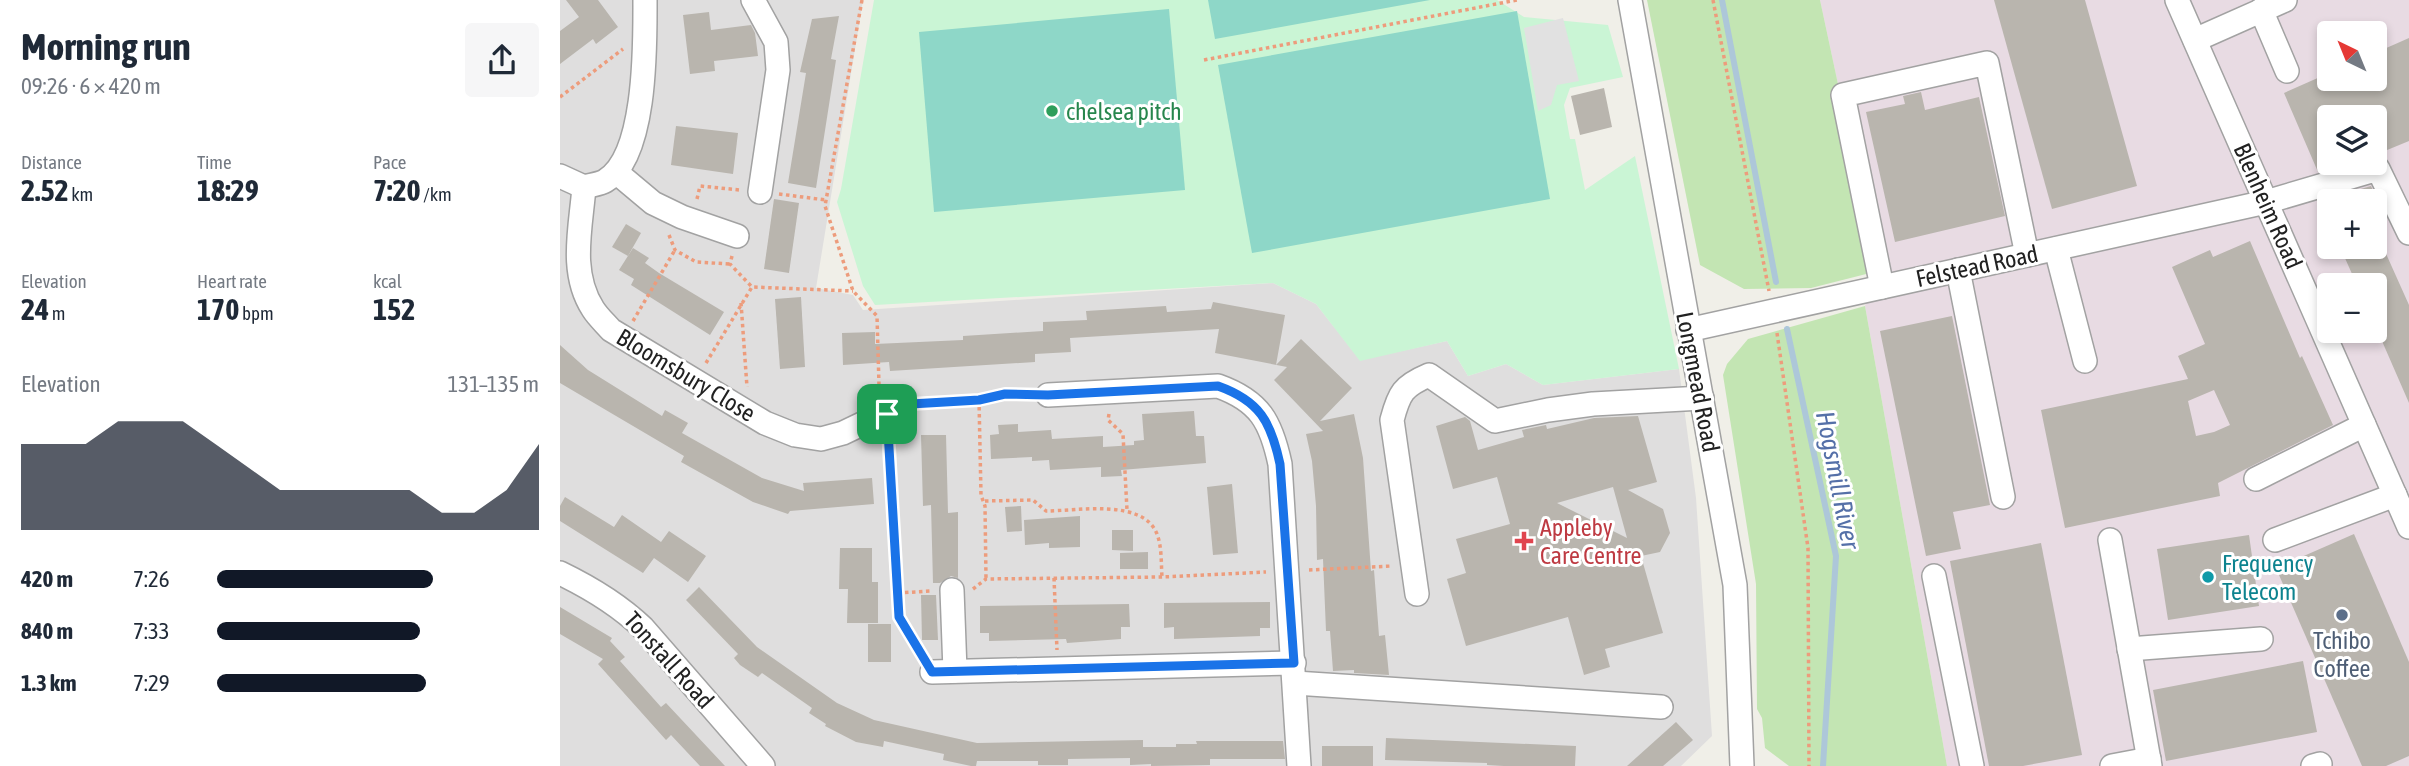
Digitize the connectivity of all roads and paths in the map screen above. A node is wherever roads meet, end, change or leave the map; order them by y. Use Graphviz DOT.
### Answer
graph roads {
  1 [pos="645,0"];
  2 [pos="754,0"];
  3 [pos="862,0"];
  4 [pos="1517,0"];
  5 [pos="1630,0"];
  6 [pos="1713,0"];
  7 [pos="2177,0"];
  8 [pos="2285,0"];
  9 [pos="2262,10"];
  10 [pos="645,32"];
  11 [pos="2195,40"];
  12 [pos="1204,60"];
  13 [pos="2287,71"];
  14 [pos="560,97"];
  15 [pos="616,172"];
  16 [pos="560,176"];
  17 [pos="584,187"];
  18 [pos="760,192"];
  19 [pos="2266,202"];
  20 [pos="2402,203"];
  21 [pos="670,211"];
  22 [pos="2409,233"];
  23 [pos="737,236"];
  24 [pos="2056,248"];
  25 [pos="675,250"];
  26 [pos="2027,255"];
  27 [pos="730,264"];
  28 [pos="569,268"];
  29 [pos="1958,270"];
  30 [pos="752,287"];
  31 [pos="1882,287"];
  32 [pos="853,291"];
  33 [pos="741,303"];
  34 [pos="1773,310"];
  35 [pos="1688,330"];
  36 [pos="623,337"];
  37 [pos="2085,360"];
  38 [pos="696,381"];
  39 [pos="1112,392"];
  40 [pos="1048,395"];
  41 [pos="1702,398"];
  42 [pos="979,400"];
  43 [pos="749,413"];
  44 [pos="876,418"];
  45 [pos="2364,425"];
  46 [pos="2256,479"];
  47 [pos="2395,495"];
  48 [pos="2003,497"];
  49 [pos="985,501"];
  50 [pos="1127,510"];
  51 [pos="2408,524"];
  52 [pos="2110,540"];
  53 [pos="2275,540"];
  54 [pos="1413,565"];
  55 [pos="1287,571"];
  56 [pos="560,573"];
  57 [pos="1934,576"];
  58 [pos="1162,577"];
  59 [pos="986,579"];
  60 [pos="1054,579"];
  61 [pos="952,590"];
  62 [pos="898,593"];
  63 [pos="1417,594"];
  64 [pos="2261,639"];
  65 [pos="2129,649"];
  66 [pos="1058,669"];
  67 [pos="943,672"];
  68 [pos="1294,673"];
  69 [pos="1661,707"];
  70 [pos="2149,763"];
  71 [pos="763,766"];
  72 [pos="1299,766"];
  73 [pos="1742,766"];
  74 [pos="1809,766"];
  75 [pos="1972,766"];
  76 [pos="2112,766"];
  1 -- 10 [label="street"];
  2 -- 18 [label="street"];
  3 -- 32 [label="path"];
  4 -- 12 [label="path"];
  5 -- 35 [label="street, Longmead Road"];
  6 -- 34 [label="path"];
  7 -- 11 [label="street, Blenheim Road"];
  8 -- 9 [label="street"];
  9 -- 11 [label="street"];
  9 -- 13 [label="street"];
  10 -- 14 [label="path"];
  10 -- 15 [label="street"];
  11 -- 19 [label="street, Blenheim Road"];
  15 -- 17 [label="street"];
  15 -- 21 [label="street"];
  16 -- 17 [label="street"];
  17 -- 28 [label="street, Bloomsbury Close"];
  19 -- 20 [label="street, Felstead Road"];
  19 -- 24 [label="street, Felstead Road"];
  19 -- 45 [label="street, Blenheim Road"];
  20 -- 22 [label="street"];
  21 -- 23 [label="street"];
  21 -- 25 [label="path"];
  23 -- 27 [label="path"];
  24 -- 26 [label="street, Felstead Road"];
  24 -- 37 [label="street"];
  25 -- 27 [label="path"];
  25 -- 36 [label="path"];
  26 -- 29 [label="street, Felstead Road"];
  26 -- 31 [label="street"];
  27 -- 30 [label="path"];
  28 -- 36 [label="street, Bloomsbury Close"];
  29 -- 31 [label="street, Felstead Road"];
  29 -- 48 [label="street"];
  30 -- 32 [label="path"];
  30 -- 33 [label="path"];
  31 -- 34 [label="street, Felstead Road"];
  32 -- 44 [label="path"];
  33 -- 38 [label="path"];
  33 -- 43 [label="path"];
  34 -- 35 [label="street, Felstead Road"];
  34 -- 74 [label="path"];
  35 -- 41 [label="street, Longmead Road"];
  36 -- 38 [label="street, Bloomsbury Close"];
  38 -- 43 [label="street, Bloomsbury Close"];
  39 -- 40 [label="street"];
  39 -- 50 [label="path"];
  39 -- 55 [label="street"];
  40 -- 42 [label="path"];
  41 -- 54 [label="street"];
  41 -- 73 [label="street, Longmead Road"];
  42 -- 44 [label="path"];
  42 -- 49 [label="path"];
  43 -- 44 [label="street, Bloomsbury Close"];
  44 -- 62 [label="path"];
  45 -- 46 [label="street"];
  45 -- 47 [label="street, Blenheim Road"];
  47 -- 51 [label="street, Blenheim Road"];
  47 -- 53 [label="street"];
  49 -- 50 [label="path"];
  49 -- 59 [label="path"];
  50 -- 58 [label="path"];
  52 -- 65 [label="street"];
  54 -- 55 [label="path"];
  54 -- 63 [label="street"];
  55 -- 58 [label="path"];
  55 -- 68 [label="street"];
  56 -- 71 [label="street, Tonstall Road"];
  57 -- 75 [label="street"];
  58 -- 60 [label="path"];
  59 -- 60 [label="path"];
  59 -- 61 [label="path"];
  60 -- 66 [label="path"];
  61 -- 62 [label="path"];
  61 -- 67 [label="street"];
  62 -- 67 [label="path"];
  64 -- 65 [label="street"];
  65 -- 70 [label="street"];
  66 -- 67 [label="street"];
  66 -- 68 [label="street"];
  68 -- 69 [label="street"];
  68 -- 72 [label="street"];
  70 -- 76 [label="street"];
}
